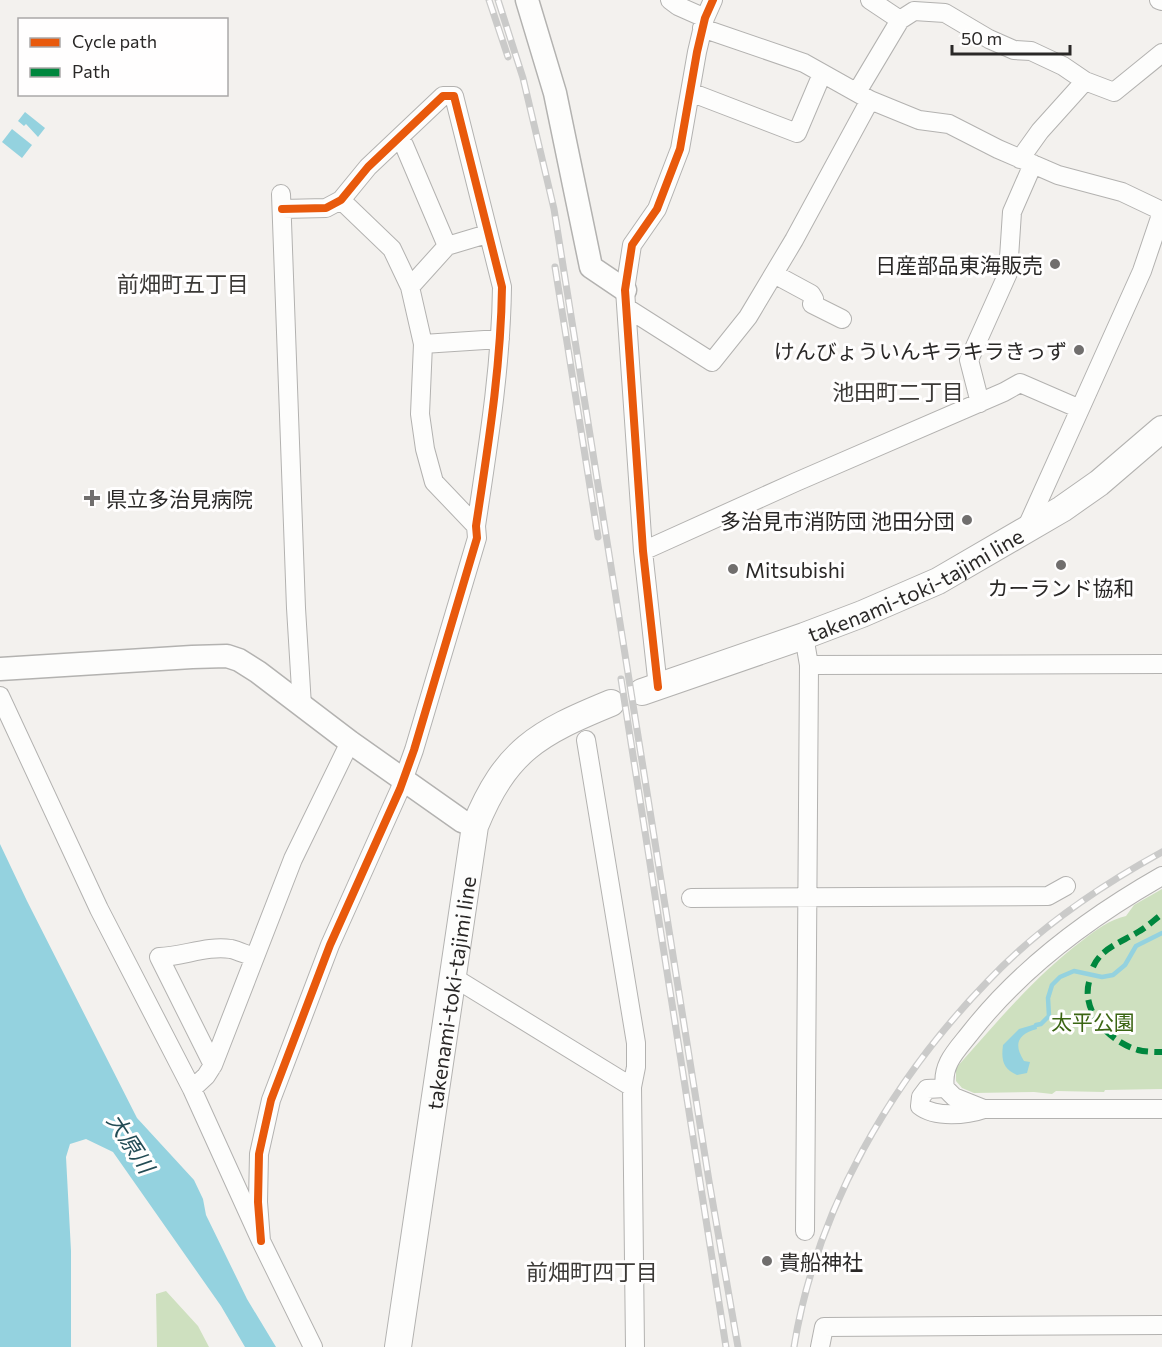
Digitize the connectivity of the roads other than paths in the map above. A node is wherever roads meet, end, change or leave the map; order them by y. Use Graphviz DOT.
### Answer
graph roads {
  1 [pos="527,0"];
  2 [pos="670,0"];
  3 [pos="713,0"];
  4 [pos="870,0"];
  5 [pos="949,7"];
  6 [pos="900,20"];
  7 [pos="704,23"];
  8 [pos="1162,53"];
  9 [pos="822,74"];
  10 [pos="1084,81"];
  11 [pos="690,92"];
  12 [pos="864,96"];
  13 [pos="398,139"];
  14 [pos="1027,162"];
  15 [pos="341,200"];
  16 [pos="1162,212"];
  17 [pos="487,234"];
  18 [pos="447,246"];
  19 [pos="774,274"];
  20 [pos="410,287"];
  21 [pos="626,299"];
  22 [pos="842,319"];
  23 [pos="500,339"];
  24 [pos="423,344"];
  25 [pos="980,403"];
  26 [pos="1080,409"];
  27 [pos="1161,433"];
  28 [pos="476,526"];
  29 [pos="1025,531"];
  30 [pos="644,551"];
  31 [pos="804,636"];
  32 [pos="1162,664"];
  33 [pos="809,665"];
  34 [pos="0,669"];
  35 [pos="650,689"];
  36 [pos="0,696"];
  37 [pos="611,703"];
  38 [pos="302,706"];
  39 [pos="586,740"];
  40 [pos="350,742"];
  41 [pos="403,780"];
  42 [pos="475,826"];
  43 [pos="1162,876"];
  44 [pos="1066,886"];
  45 [pos="691,898"];
  46 [pos="807,898"];
  47 [pos="254,957"];
  48 [pos="453,977"];
  49 [pos="948,1061"];
  50 [pos="213,1065"];
  51 [pos="632,1088"];
  52 [pos="945,1088"];
  53 [pos="192,1089"];
  54 [pos="927,1089"];
  55 [pos="984,1109"];
  56 [pos="1162,1109"];
  57 [pos="805,1231"];
  58 [pos="261,1241"];
  59 [pos="1162,1325"];
  60 [pos="313,1347"];
  61 [pos="398,1347"];
  62 [pos="635,1347"];
  63 [pos="820,1347"];
  1 -- 21 [label="street"];
  2 -- 7 [label="street"];
  3 -- 7 [label="street"];
  4 -- 6 [label="street"];
  5 -- 6 [label="street"];
  5 -- 10 [label="street"];
  6 -- 12 [label="street"];
  7 -- 9 [label="street"];
  7 -- 11 [label="street"];
  8 -- 10 [label="street"];
  9 -- 11 [label="street"];
  9 -- 12 [label="street"];
  10 -- 14 [label="street"];
  11 -- 21 [label="street"];
  12 -- 14 [label="street"];
  12 -- 19 [label="street"];
  13 -- 15 [label="street"];
  13 -- 17 [label="street"];
  13 -- 18 [label="street"];
  14 -- 16 [label="street"];
  14 -- 25 [label="street"];
  15 -- 20 [label="street"];
  15 -- 38 [label="street"];
  16 -- 26 [label="street"];
  17 -- 18 [label="street"];
  17 -- 23 [label="street"];
  18 -- 20 [label="street"];
  19 -- 21 [label="street"];
  19 -- 22 [label="street"];
  20 -- 24 [label="street"];
  21 -- 30 [label="street"];
  23 -- 24 [label="street"];
  23 -- 28 [label="street"];
  24 -- 28 [label="street"];
  25 -- 26 [label="street"];
  25 -- 30 [label="street"];
  26 -- 29 [label="street"];
  27 -- 29 [label="main road, takenami-toki-tajimi line"];
  28 -- 41 [label="street"];
  29 -- 31 [label="main road, takenami-toki-tajimi line"];
  30 -- 35 [label="street"];
  31 -- 33 [label="street"];
  31 -- 35 [label="main road, takenami-toki-tajimi line"];
  32 -- 33 [label="street"];
  33 -- 46 [label="street"];
  34 -- 38 [label="street"];
  36 -- 53 [label="street"];
  37 -- 42 [label="main road, takenami-toki-tajimi line"];
  38 -- 40 [label="street"];
  39 -- 51 [label="street"];
  40 -- 41 [label="street"];
  40 -- 47 [label="street"];
  41 -- 42 [label="street"];
  41 -- 58 [label="street"];
  42 -- 48 [label="main road, takenami-toki-tajimi line"];
  43 -- 49 [label="street"];
  44 -- 46 [label="street"];
  45 -- 46 [label="street"];
  46 -- 57 [label="street"];
  47 -- 50 [label="street"];
  47 -- 50 [label="street"];
  48 -- 51 [label="street"];
  48 -- 61 [label="main road, takenami-toki-tajimi line"];
  49 -- 52 [label="street"];
  49 -- 54 [label="street"];
  50 -- 53 [label="street"];
  51 -- 62 [label="street"];
  52 -- 54 [label="street"];
  52 -- 55 [label="street"];
  53 -- 58 [label="street"];
  54 -- 55 [label="street"];
  55 -- 56 [label="street"];
  58 -- 60 [label="street"];
  59 -- 63 [label="street"];
}
